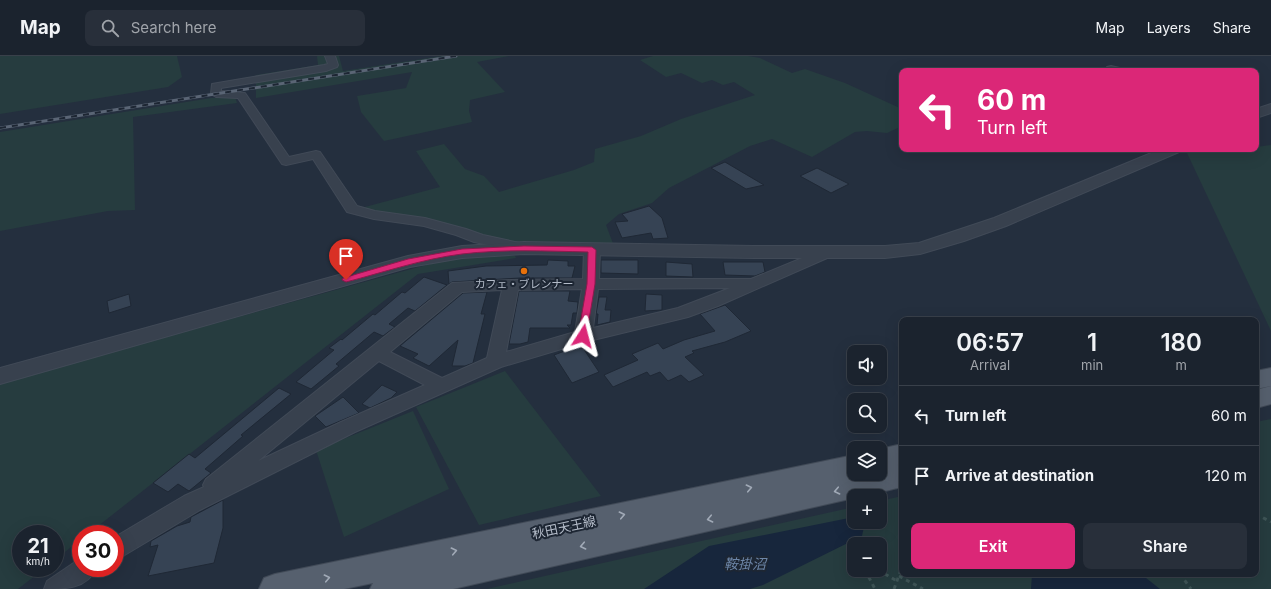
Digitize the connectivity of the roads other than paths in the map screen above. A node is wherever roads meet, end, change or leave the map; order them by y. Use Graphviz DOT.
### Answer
graph roads {
  1 [pos="330,56"];
  2 [pos="1167,152"];
  3 [pos="524,248"];
  4 [pos="592,250"];
  5 [pos="829,252"];
  6 [pos="591,284"];
  7 [pos="754,284"];
  8 [pos="511,285"];
  9 [pos="583,336"];
  10 [pos="376,352"];
  11 [pos="495,362"];
  12 [pos="0,376"];
  13 [pos="1271,376"];
  14 [pos="1259,379"];
  15 [pos="442,386"];
  16 [pos="1271,395"];
  17 [pos="1259,398"];
  18 [pos="899,456"];
  19 [pos="887,458"];
  20 [pos="847,467"];
  21 [pos="899,477"];
  22 [pos="192,502"];
  23 [pos="124,544"];
  24 [pos="73,577"];
  25 [pos="56,589"];
  26 [pos="275,589"];
  27 [pos="386,589"];
  1 -- 3 [label="street"];
  2 -- 5 [label="street"];
  3 -- 4 [label="street"];
  3 -- 12 [label="street"];
  4 -- 5 [label="street"];
  4 -- 6 [label="street"];
  5 -- 7 [label="street"];
  6 -- 7 [label="street"];
  6 -- 8 [label="street"];
  6 -- 9 [label="street"];
  7 -- 9 [label="street"];
  8 -- 10 [label="street"];
  8 -- 11 [label="street"];
  9 -- 11 [label="street"];
  10 -- 15 [label="street"];
  10 -- 22 [label="street"];
  11 -- 15 [label="street"];
  13 -- 14 [label="main road"];
  15 -- 22 [label="street"];
  16 -- 17 [label="main road"];
  18 -- 19 [label="main road"];
  26 -- 20 [label="main road, 秋田天王線, one-way"];
  21 -- 27 [label="main road, 秋田天王線, one-way"];
  22 -- 23 [label="street"];
  24 -- 25 [label="street"];
}
